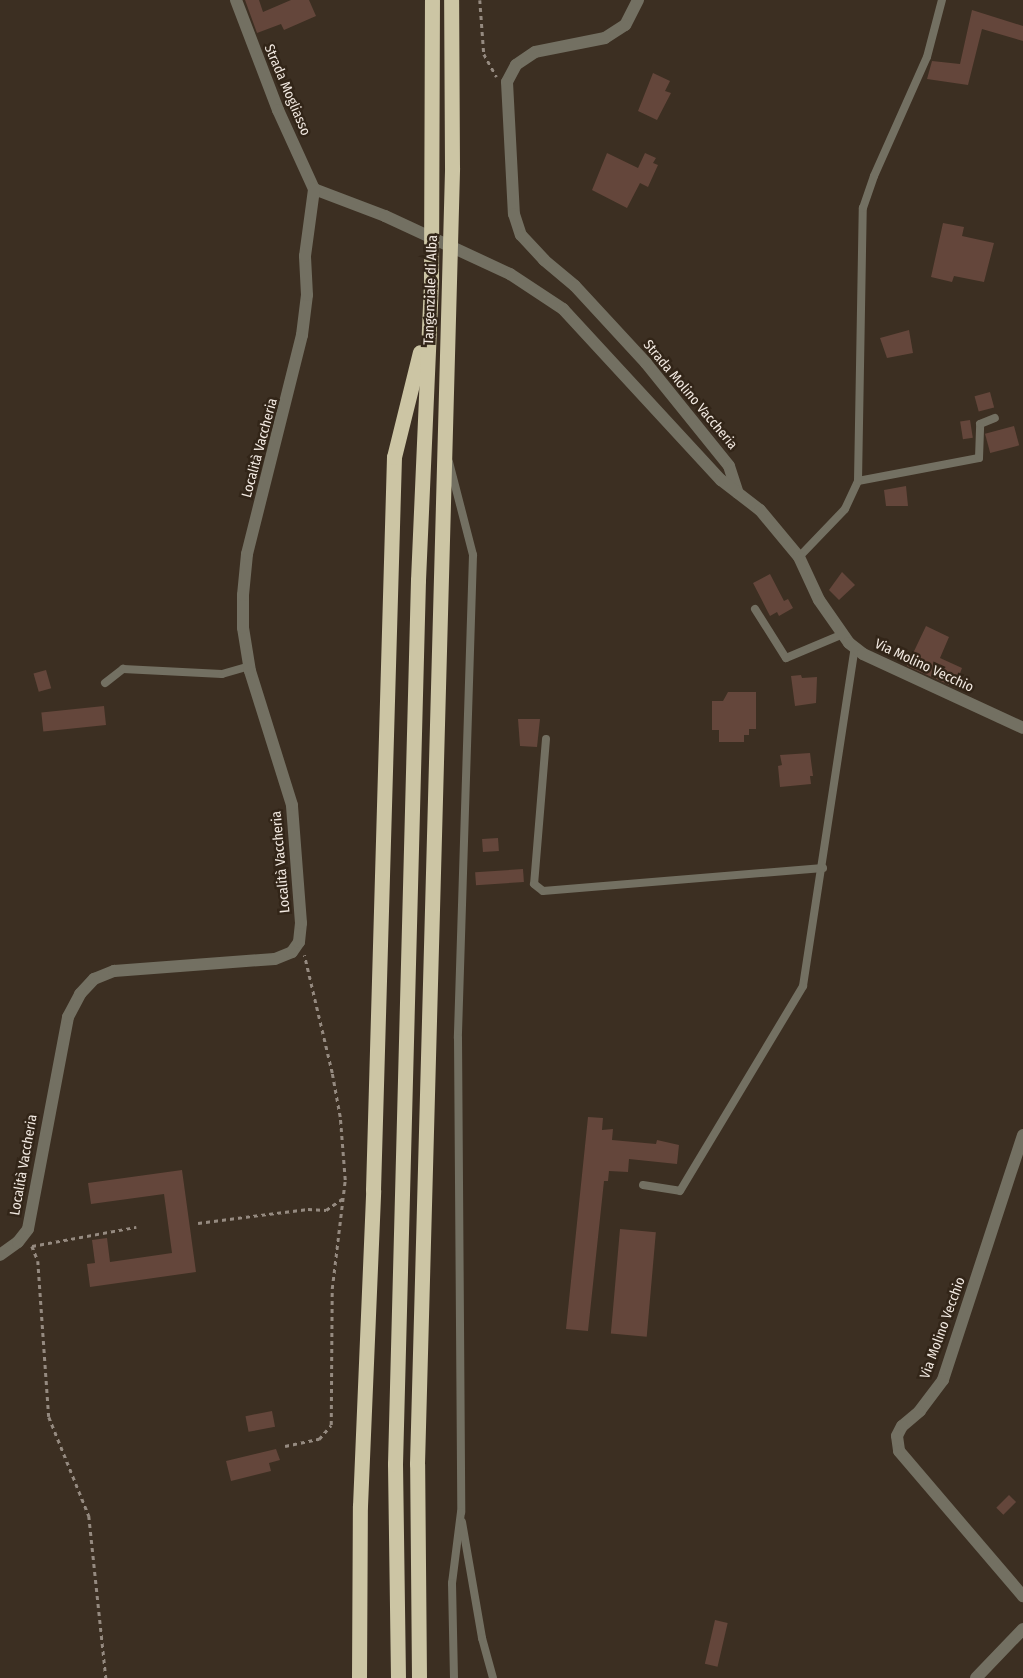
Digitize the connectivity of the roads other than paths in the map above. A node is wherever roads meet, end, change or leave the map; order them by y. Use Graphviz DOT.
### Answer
graph roads {
  1 [pos="236,0"];
  2 [pos="432,0"];
  3 [pos="451,0"];
  4 [pos="638,0"];
  5 [pos="942,0"];
  6 [pos="314,189"];
  7 [pos="432,279"];
  8 [pos="996,418"];
  9 [pos="443,444"];
  10 [pos="858,480"];
  11 [pos="738,493"];
  12 [pos="799,557"];
  13 [pos="755,609"];
  14 [pos="843,634"];
  15 [pos="855,648"];
  16 [pos="250,666"];
  17 [pos="105,683"];
  18 [pos="1023,728"];
  19 [pos="546,738"];
  20 [pos="823,868"];
  21 [pos="1023,1135"];
  22 [pos="643,1185"];
  23 [pos="0,1255"];
  24 [pos="461,1512"];
  25 [pos="1023,1596"];
  26 [pos="1023,1628"];
  27 [pos="360,1678"];
  28 [pos="398,1678"];
  29 [pos="419,1678"];
  30 [pos="454,1678"];
  31 [pos="493,1678"];
  32 [pos="976,1678"];
  1 -- 6 [label="street, Strada Mogliasso"];
  2 -- 7 [label="highway"];
  3 -- 9 [label="highway, Tangenziale di Alba"];
  4 -- 11 [label="street, Strada Molino Vaccheria"];
  5 -- 10 [label="lane"];
  6 -- 11 [label="street"];
  6 -- 16 [label="street, Località Vaccheria"];
  7 -- 27 [label="highway"];
  7 -- 28 [label="highway"];
  8 -- 10 [label="lane"];
  9 -- 24 [label="lane"];
  9 -- 29 [label="highway, Tangenziale di Alba"];
  10 -- 12 [label="lane"];
  11 -- 12 [label="street, Via Molino Vecchio"];
  12 -- 14 [label="street, Via Molino Vecchio"];
  13 -- 14 [label="lane"];
  14 -- 15 [label="street, Via Molino Vecchio"];
  15 -- 18 [label="street, Via Molino Vecchio"];
  15 -- 20 [label="lane"];
  16 -- 17 [label="lane"];
  16 -- 23 [label="street, Località Vaccheria"];
  19 -- 20 [label="lane"];
  20 -- 22 [label="lane"];
  21 -- 25 [label="street, Via Molino Vecchio"];
  24 -- 30 [label="lane"];
  24 -- 31 [label="lane"];
  26 -- 32 [label="street"];
}
